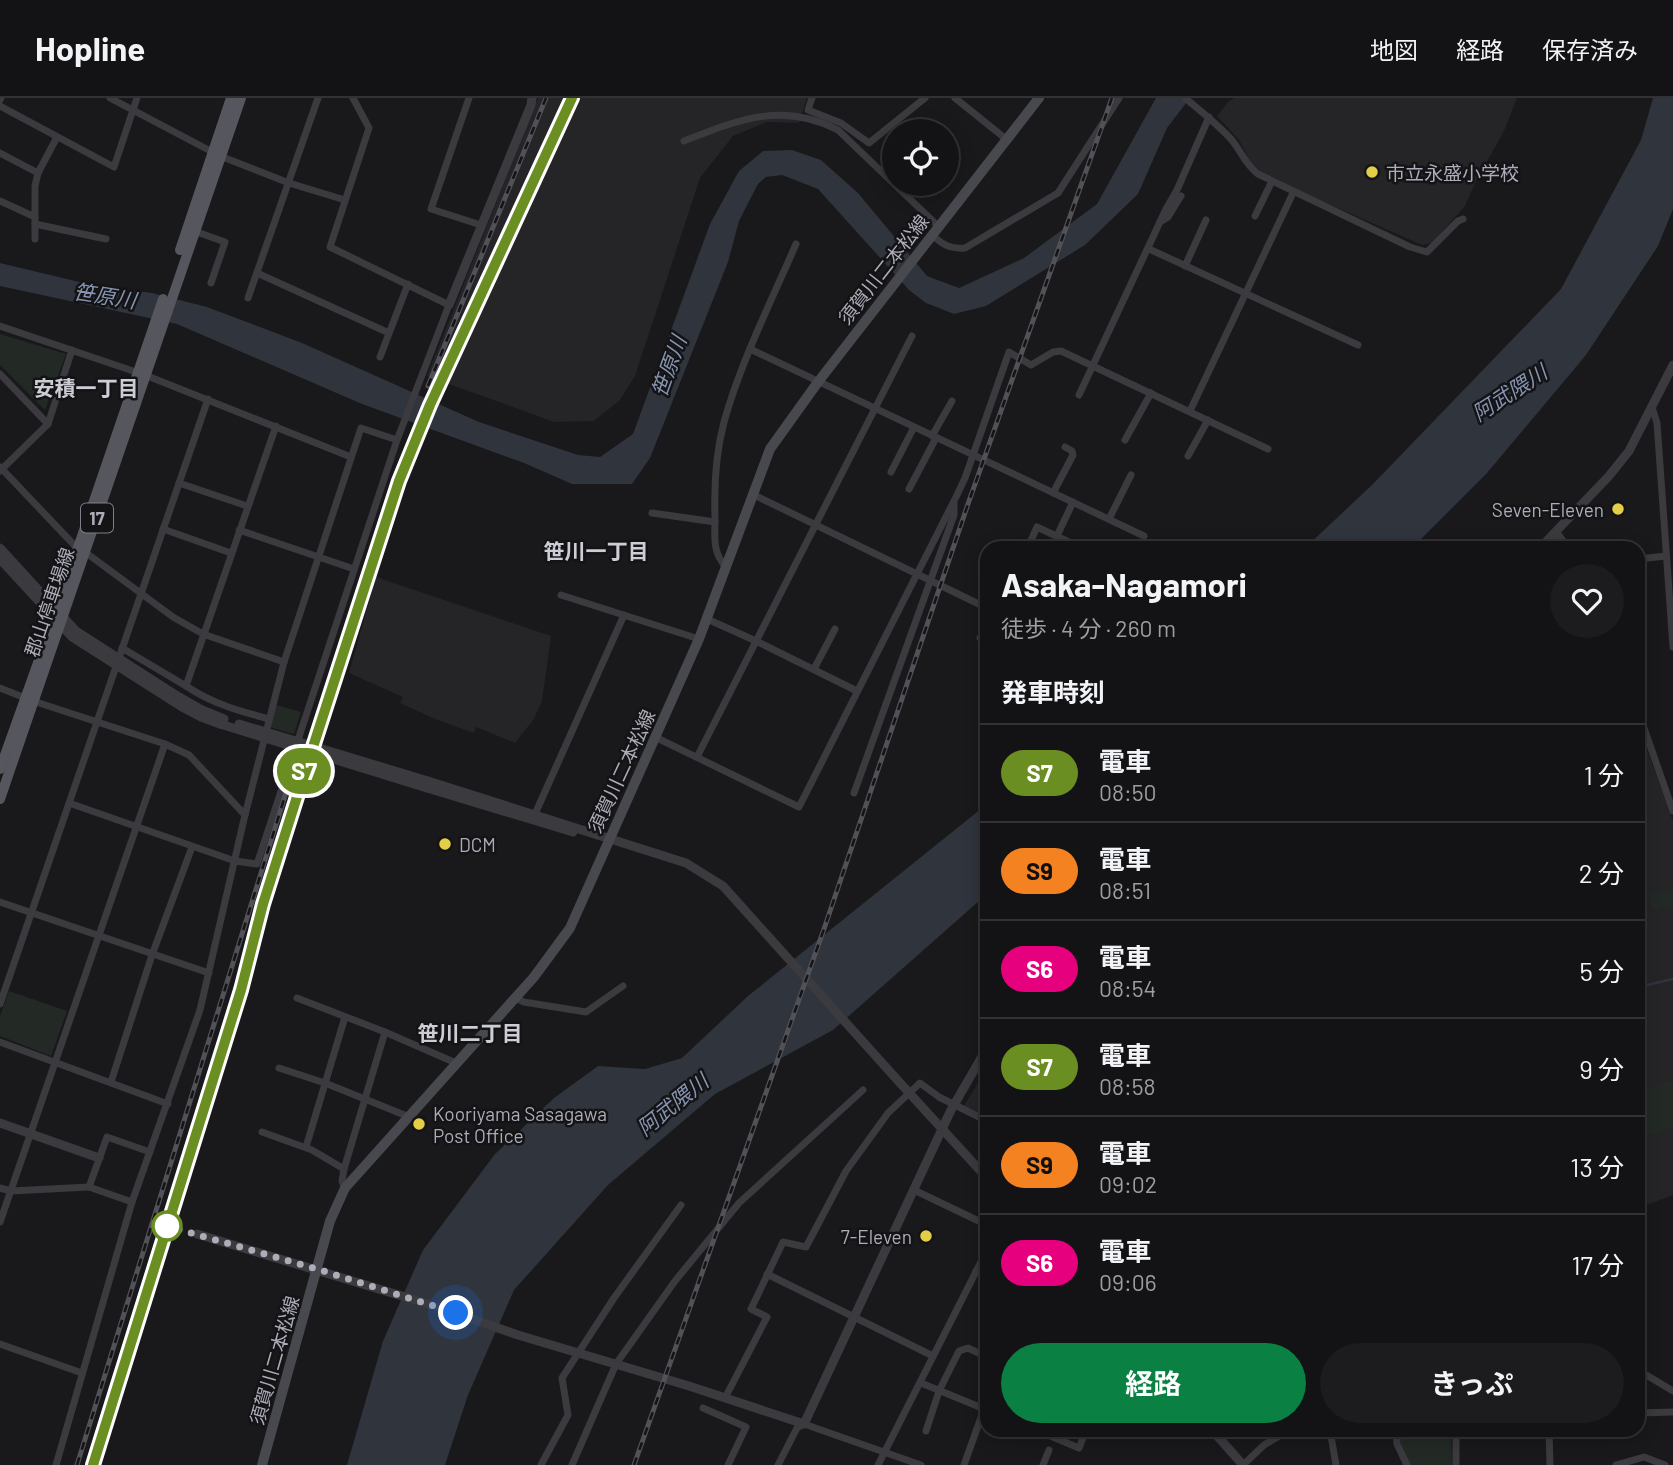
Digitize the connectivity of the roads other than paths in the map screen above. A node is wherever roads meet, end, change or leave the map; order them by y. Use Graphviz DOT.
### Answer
graph roads {
  1 [pos="110,98"];
  2 [pos="137,98"];
  3 [pos="231,98"];
  4 [pos="241,98"];
  5 [pos="318,98"];
  6 [pos="353,98"];
  7 [pos="469,98"];
  8 [pos="532,98"];
  9 [pos="812,98"];
  10 [pos="925,98"];
  11 [pos="955,98"];
  12 [pos="1039,98"];
  13 [pos="1119,98"];
  14 [pos="1185,98"];
  15 [pos="0,106"];
  16 [pos="133,109"];
  17 [pos="1207,116"];
  18 [pos="57,137"];
  19 [pos="1006,139"];
  20 [pos="684,141"];
  21 [pos="0,153"];
  22 [pos="217,153"];
  23 [pos="38,173"];
  24 [pos="1272,181"];
  25 [pos="289,183"];
  26 [pos="1293,192"];
  27 [pos="1181,196"];
  28 [pos="0,201"];
  29 [pos="345,201"];
  30 [pos="1255,216"];
  31 [pos="1463,219"];
  32 [pos="1206,220"];
  33 [pos="35,221"];
  34 [pos="1160,222"];
  35 [pos="481,225"];
  36 [pos="194,231"];
  37 [pos="933,234"];
  38 [pos="35,239"];
  39 [pos="106,239"];
  40 [pos="796,244"];
  41 [pos="1149,249"];
  42 [pos="1185,265"];
  43 [pos="257,273"];
  44 [pos="175,275"];
  45 [pos="211,284"];
  46 [pos="408,284"];
  47 [pos="1246,292"];
  48 [pos="248,298"];
  49 [pos="449,305"];
  50 [pos="0,327"];
  51 [pos="389,333"];
  52 [pos="912,336"];
  53 [pos="1358,345"];
  54 [pos="750,349"];
  55 [pos="72,350"];
  56 [pos="380,357"];
  57 [pos="1673,365"];
  58 [pos="1093,366"];
  59 [pos="0,373"];
  60 [pos="141,374"];
  61 [pos="818,382"];
  62 [pos="1151,393"];
  63 [pos="1079,395"];
  64 [pos="208,399"];
  65 [pos="952,401"];
  66 [pos="1652,407"];
  67 [pos="875,408"];
  68 [pos="1190,411"];
  69 [pos="1208,420"];
  70 [pos="48,424"];
  71 [pos="276,426"];
  72 [pos="914,427"];
  73 [pos="934,437"];
  74 [pos="398,438"];
  75 [pos="1125,440"];
  76 [pos="1065,447"];
  77 [pos="1268,449"];
  78 [pos="973,455"];
  79 [pos="1188,456"];
  80 [pos="351,457"];
  81 [pos="1,469"];
  82 [pos="891,472"];
  83 [pos="1131,475"];
  84 [pos="179,483"];
  85 [pos="909,489"];
  86 [pos="1673,490"];
  87 [pos="1662,491"];
  88 [pos="1053,493"];
  89 [pos="752,494"];
  90 [pos="1073,502"];
  91 [pos="954,503"];
  92 [pos="247,506"];
  93 [pos="1673,511"];
  94 [pos="1663,512"];
  95 [pos="652,513"];
  96 [pos="1109,519"];
  97 [pos="715,522"];
  98 [pos="815,525"];
  99 [pos="163,529"];
  100 [pos="239,530"];
  101 [pos="1556,533"];
  102 [pos="1057,536"];
  103 [pos="1144,536"];
  104 [pos="1031,541"];
  105 [pos="1067,541"];
  106 [pos="1548,541"];
  107 [pos="1562,541"];
  108 [pos="0,548"];
  109 [pos="81,550"];
  110 [pos="231,553"];
  111 [pos="1667,556"];
  112 [pos="317,558"];
  113 [pos="1645,558"];
  114 [pos="0,559"];
  115 [pos="726,567"];
  116 [pos="354,569"];
  117 [pos="917,573"];
  118 [pos="1670,578"];
  119 [pos="930,580"];
  120 [pos="141,593"];
  121 [pos="561,595"];
  122 [pos="980,604"];
  123 [pos="624,615"];
  124 [pos="59,617"];
  125 [pos="707,619"];
  126 [pos="835,629"];
  127 [pos="203,634"];
  128 [pos="699,639"];
  129 [pos="756,641"];
  130 [pos="1673,647"];
  131 [pos="122,648"];
  132 [pos="117,661"];
  133 [pos="284,662"];
  134 [pos="814,669"];
  135 [pos="186,686"];
  136 [pos="0,688"];
  137 [pos="857,691"];
  138 [pos="29,699"];
  139 [pos="269,719"];
  140 [pos="97,722"];
  141 [pos="657,738"];
  142 [pos="1645,741"];
  143 [pos="165,744"];
  144 [pos="697,757"];
  145 [pos="0,769"];
  146 [pos="427,785"];
  147 [pos="854,793"];
  148 [pos="0,799"];
  149 [pos="69,803"];
  150 [pos="1673,811"];
  151 [pos="535,814"];
  152 [pos="245,815"];
  153 [pos="137,826"];
  154 [pos="608,840"];
  155 [pos="192,846"];
  156 [pos="235,861"];
  157 [pos="0,902"];
  158 [pos="32,913"];
  159 [pos="99,937"];
  160 [pos="152,955"];
  161 [pos="209,973"];
  162 [pos="623,986"];
  163 [pos="297,998"];
  164 [pos="515,998"];
  165 [pos="0,1004"];
  166 [pos="345,1017"];
  167 [pos="385,1032"];
  168 [pos="0,1042"];
  169 [pos="980,1060"];
  170 [pos="55,1063"];
  171 [pos="456,1063"];
  172 [pos="279,1068"];
  173 [pos="111,1082"];
  174 [pos="325,1083"];
  175 [pos="863,1090"];
  176 [pos="365,1100"];
  177 [pos="168,1104"];
  178 [pos="954,1104"];
  179 [pos="407,1116"];
  180 [pos="980,1117"];
  181 [pos="0,1123"];
  182 [pos="262,1132"];
  183 [pos="30,1134"];
  184 [pos="306,1147"];
  185 [pos="150,1152"];
  186 [pos="99,1158"];
  187 [pos="344,1169"];
  188 [pos="980,1170"];
  189 [pos="89,1187"];
  190 [pos="0,1188"];
  191 [pos="345,1188"];
  192 [pos="10,1191"];
  193 [pos="914,1191"];
  194 [pos="132,1202"];
  195 [pos="681,1205"];
  196 [pos="0,1222"];
  197 [pos="980,1222"];
  198 [pos="197,1234"];
  199 [pos="980,1263"];
  200 [pos="317,1269"];
  201 [pos="976,1271"];
  202 [pos="980,1273"];
  203 [pos="767,1274"];
  204 [pos="855,1317"];
  205 [pos="0,1345"];
  206 [pos="577,1353"];
  207 [pos="980,1354"];
  208 [pos="933,1356"];
  209 [pos="616,1364"];
  210 [pos="82,1373"];
  211 [pos="1645,1374"];
  212 [pos="921,1383"];
  213 [pos="939,1391"];
  214 [pos="1673,1391"];
  215 [pos="725,1398"];
  216 [pos="980,1407"];
  217 [pos="704,1408"];
  218 [pos="1673,1412"];
  219 [pos="1645,1413"];
  220 [pos="980,1422"];
  221 [pos="804,1424"];
  222 [pos="926,1431"];
  223 [pos="1054,1437"];
  224 [pos="1083,1437"];
  225 [pos="1218,1437"];
  226 [pos="1270,1437"];
  227 [pos="1331,1437"];
  228 [pos="1396,1437"];
  229 [pos="1456,1437"];
  230 [pos="1549,1437"];
  231 [pos="1049,1450"];
  232 [pos="885,1452"];
  233 [pos="56,1465"];
  234 [pos="262,1465"];
  235 [pos="541,1465"];
  236 [pos="572,1465"];
  237 [pos="728,1465"];
  238 [pos="778,1465"];
  239 [pos="878,1465"];
  240 [pos="921,1465"];
  241 [pos="964,1465"];
  242 [pos="1043,1465"];
  243 [pos="1243,1465"];
  244 [pos="1336,1465"];
  245 [pos="1407,1465"];
  246 [pos="1456,1465"];
  247 [pos="1550,1465"];
  248 [pos="1616,1465"];
  249 [pos="1665,1465"];
  1 -- 16 [label="street"];
  2 -- 16 [label="street"];
  3 -- 22 [label="main road, 郡山停車場線 / 17"];
  4 -- 22 [label="main road, 郡山停車場線 / 17"];
  5 -- 25 [label="street"];
  6 -- 29 [label="street"];
  7 -- 35 [label="street"];
  8 -- 35 [label="street"];
  9 -- 10 [label="street"];
  11 -- 19 [label="street"];
  12 -- 19 [label="main road, 須賀川二本松線"];
  13 -- 37 [label="street"];
  14 -- 17 [label="street"];
  15 -- 18 [label="street"];
  16 -- 18 [label="street"];
  16 -- 22 [label="street"];
  17 -- 24 [label="street"];
  17 -- 34 [label="street"];
  18 -- 23 [label="street"];
  19 -- 37 [label="main road, 須賀川二本松線"];
  20 -- 37 [label="street"];
  21 -- 23 [label="street"];
  22 -- 25 [label="street"];
  22 -- 36 [label="main road, 郡山停車場線 / 17"];
  22 -- 44 [label="main road, 郡山停車場線 / 17"];
  23 -- 33 [label="street"];
  24 -- 26 [label="street"];
  24 -- 30 [label="street"];
  25 -- 29 [label="street"];
  25 -- 43 [label="street"];
  26 -- 31 [label="street"];
  26 -- 47 [label="street"];
  27 -- 34 [label="street"];
  28 -- 33 [label="street"];
  29 -- 46 [label="street"];
  32 -- 42 [label="street"];
  33 -- 38 [label="street"];
  33 -- 39 [label="street"];
  34 -- 41 [label="street"];
  35 -- 49 [label="street"];
  36 -- 44 [label="main road, 郡山停車場線 / 17"];
  36 -- 45 [label="street"];
  37 -- 61 [label="main road, 須賀川二本松線"];
  40 -- 54 [label="street"];
  41 -- 42 [label="street"];
  41 -- 58 [label="street"];
  42 -- 47 [label="street"];
  43 -- 48 [label="street"];
  43 -- 51 [label="street"];
  44 -- 60 [label="main road, 郡山停車場線 / 17"];
  46 -- 49 [label="street"];
  46 -- 51 [label="street"];
  47 -- 53 [label="street"];
  47 -- 68 [label="street"];
  49 -- 74 [label="street"];
  50 -- 55 [label="street"];
  51 -- 56 [label="street"];
  52 -- 67 [label="street"];
  54 -- 61 [label="street"];
  54 -- 97 [label="street"];
  55 -- 60 [label="street"];
  55 -- 70 [label="street"];
  57 -- 66 [label="street"];
  58 -- 62 [label="street"];
  58 -- 63 [label="street"];
  58 -- 78 [label="street"];
  59 -- 70 [label="street"];
  60 -- 64 [label="street"];
  60 -- 109 [label="main road, 郡山停車場線 / 17"];
  61 -- 67 [label="street"];
  61 -- 89 [label="main road, 須賀川二本松線"];
  62 -- 68 [label="street"];
  62 -- 75 [label="street"];
  64 -- 71 [label="street"];
  64 -- 84 [label="street"];
  65 -- 73 [label="street"];
  66 -- 87 [label="street"];
  66 -- 101 [label="street"];
  67 -- 72 [label="street"];
  67 -- 98 [label="street"];
  68 -- 69 [label="street"];
  69 -- 77 [label="street"];
  69 -- 79 [label="street"];
  70 -- 81 [label="street"];
  71 -- 80 [label="street"];
  71 -- 92 [label="street"];
  72 -- 73 [label="street"];
  72 -- 82 [label="street"];
  73 -- 78 [label="street"];
  73 -- 85 [label="street"];
  74 -- 80 [label="street"];
  74 -- 116 [label="street"];
  76 -- 88 [label="street"];
  78 -- 88 [label="street"];
  78 -- 91 [label="street"];
  80 -- 112 [label="street"];
  81 -- 109 [label="street"];
  83 -- 96 [label="street"];
  84 -- 92 [label="street"];
  84 -- 99 [label="street"];
  86 -- 87 [label="street"];
  87 -- 94 [label="street"];
  88 -- 90 [label="street"];
  89 -- 98 [label="street"];
  89 -- 115 [label="main road, 須賀川二本松線"];
  90 -- 96 [label="street"];
  90 -- 102 [label="street"];
  91 -- 117 [label="street"];
  91 -- 119 [label="street"];
  92 -- 100 [label="street"];
  93 -- 94 [label="street"];
  94 -- 111 [label="street"];
  95 -- 97 [label="street"];
  96 -- 103 [label="street"];
  97 -- 115 [label="street"];
  98 -- 117 [label="street"];
  98 -- 129 [label="street"];
  99 -- 110 [label="street"];
  99 -- 120 [label="street"];
  100 -- 110 [label="street"];
  100 -- 112 [label="street"];
  101 -- 106 [label="street"];
  101 -- 107 [label="street"];
  102 -- 104 [label="street"];
  102 -- 105 [label="street"];
  108 -- 124 [label="street"];
  109 -- 120 [label="street"];
  109 -- 124 [label="main road, 郡山停車場線 / 17"];
  110 -- 127 [label="street"];
  111 -- 113 [label="street"];
  111 -- 118 [label="street"];
  112 -- 116 [label="street"];
  112 -- 133 [label="street"];
  114 -- 124 [label="street"];
  115 -- 125 [label="main road, 須賀川二本松線"];
  116 -- 156 [label="street"];
  117 -- 119 [label="street"];
  117 -- 137 [label="street"];
  118 -- 130 [label="street"];
  119 -- 122 [label="street"];
  119 -- 147 [label="street"];
  120 -- 127 [label="street"];
  120 -- 131 [label="street"];
  121 -- 123 [label="street"];
  123 -- 128 [label="street"];
  123 -- 151 [label="street"];
  124 -- 132 [label="street"];
  124 -- 138 [label="main road, 郡山停車場線 / 17"];
  125 -- 128 [label="main road, 須賀川二本松線"];
  125 -- 129 [label="street"];
  126 -- 134 [label="street"];
  127 -- 133 [label="street"];
  127 -- 135 [label="street"];
  128 -- 141 [label="main road, 須賀川二本松線"];
  129 -- 134 [label="street"];
  129 -- 144 [label="street"];
  131 -- 132 [label="street"];
  131 -- 135 [label="street"];
  132 -- 140 [label="street"];
  132 -- 146 [label="street, bridge"];
  133 -- 139 [label="street"];
  134 -- 137 [label="street"];
  135 -- 139 [label="street"];
  136 -- 138 [label="street"];
  137 -- 144 [label="street"];
  138 -- 140 [label="street"];
  138 -- 145 [label="main road, 郡山停車場線 / 17"];
  138 -- 148 [label="main road, 郡山停車場線 / 17"];
  139 -- 152 [label="street"];
  140 -- 143 [label="street"];
  140 -- 149 [label="street"];
  141 -- 144 [label="street"];
  141 -- 154 [label="main road, 須賀川二本松線"];
  142 -- 150 [label="street"];
  143 -- 152 [label="street"];
  143 -- 153 [label="street"];
  146 -- 151 [label="street"];
  146 -- 154 [label="street"];
  149 -- 153 [label="street"];
  149 -- 158 [label="street"];
  151 -- 154 [label="street"];
  152 -- 156 [label="street"];
  153 -- 155 [label="street"];
  153 -- 159 [label="street"];
  154 -- 164 [label="main road, 須賀川二本松線"];
  154 -- 188 [label="street, bridge"];
  155 -- 156 [label="street"];
  155 -- 160 [label="street"];
  156 -- 161 [label="street"];
  157 -- 158 [label="street"];
  158 -- 159 [label="street"];
  158 -- 165 [label="street"];
  159 -- 160 [label="street"];
  159 -- 170 [label="street"];
  160 -- 161 [label="street"];
  160 -- 173 [label="street"];
  161 -- 177 [label="street"];
  162 -- 164 [label="street"];
  163 -- 166 [label="street"];
  164 -- 171 [label="main road, 須賀川二本松線"];
  166 -- 167 [label="street"];
  166 -- 174 [label="street"];
  167 -- 171 [label="street"];
  167 -- 176 [label="street"];
  168 -- 170 [label="street"];
  169 -- 178 [label="street"];
  170 -- 173 [label="street"];
  170 -- 183 [label="street"];
  171 -- 179 [label="main road, 須賀川二本松線"];
  172 -- 174 [label="street"];
  173 -- 177 [label="street"];
  174 -- 176 [label="street"];
  174 -- 184 [label="street"];
  175 -- 209 [label="street"];
  176 -- 179 [label="street"];
  176 -- 187 [label="street"];
  177 -- 185 [label="street"];
  178 -- 180 [label="street"];
  178 -- 193 [label="street"];
  178 -- 203 [label="street"];
  179 -- 191 [label="main road, 須賀川二本松線"];
  181 -- 183 [label="street"];
  182 -- 184 [label="street"];
  183 -- 186 [label="street"];
  183 -- 192 [label="street"];
  184 -- 187 [label="street"];
  185 -- 186 [label="street"];
  185 -- 194 [label="street"];
  186 -- 189 [label="street"];
  187 -- 191 [label="street"];
  189 -- 192 [label="street"];
  189 -- 194 [label="street"];
  190 -- 192 [label="street"];
  191 -- 200 [label="main road, 須賀川二本松線"];
  192 -- 196 [label="street"];
  193 -- 197 [label="street"];
  193 -- 204 [label="street"];
  194 -- 210 [label="street"];
  195 -- 206 [label="street"];
  198 -- 200 [label="street"];
  199 -- 201 [label="street"];
  200 -- 206 [label="street"];
  200 -- 234 [label="main road, 須賀川二本松線"];
  201 -- 202 [label="street"];
  201 -- 208 [label="street"];
  203 -- 204 [label="street"];
  203 -- 215 [label="street"];
  204 -- 208 [label="street"];
  204 -- 221 [label="street"];
  205 -- 210 [label="street"];
  206 -- 209 [label="street"];
  206 -- 235 [label="street"];
  207 -- 213 [label="street"];
  208 -- 212 [label="street"];
  209 -- 215 [label="street"];
  209 -- 236 [label="street"];
  210 -- 233 [label="street"];
  211 -- 214 [label="street"];
  212 -- 213 [label="street"];
  212 -- 232 [label="street"];
  213 -- 216 [label="street"];
  213 -- 222 [label="street"];
  215 -- 221 [label="street"];
  217 -- 237 [label="street"];
  218 -- 219 [label="street"];
  220 -- 241 [label="street"];
  221 -- 232 [label="street"];
  221 -- 238 [label="street"];
  223 -- 224 [label="street"];
  225 -- 243 [label="street"];
  226 -- 243 [label="street"];
  227 -- 244 [label="street"];
  228 -- 245 [label="street"];
  229 -- 246 [label="street"];
  230 -- 247 [label="street"];
  231 -- 242 [label="street"];
  232 -- 239 [label="street"];
  232 -- 240 [label="street"];
  248 -- 249 [label="street"];
}
